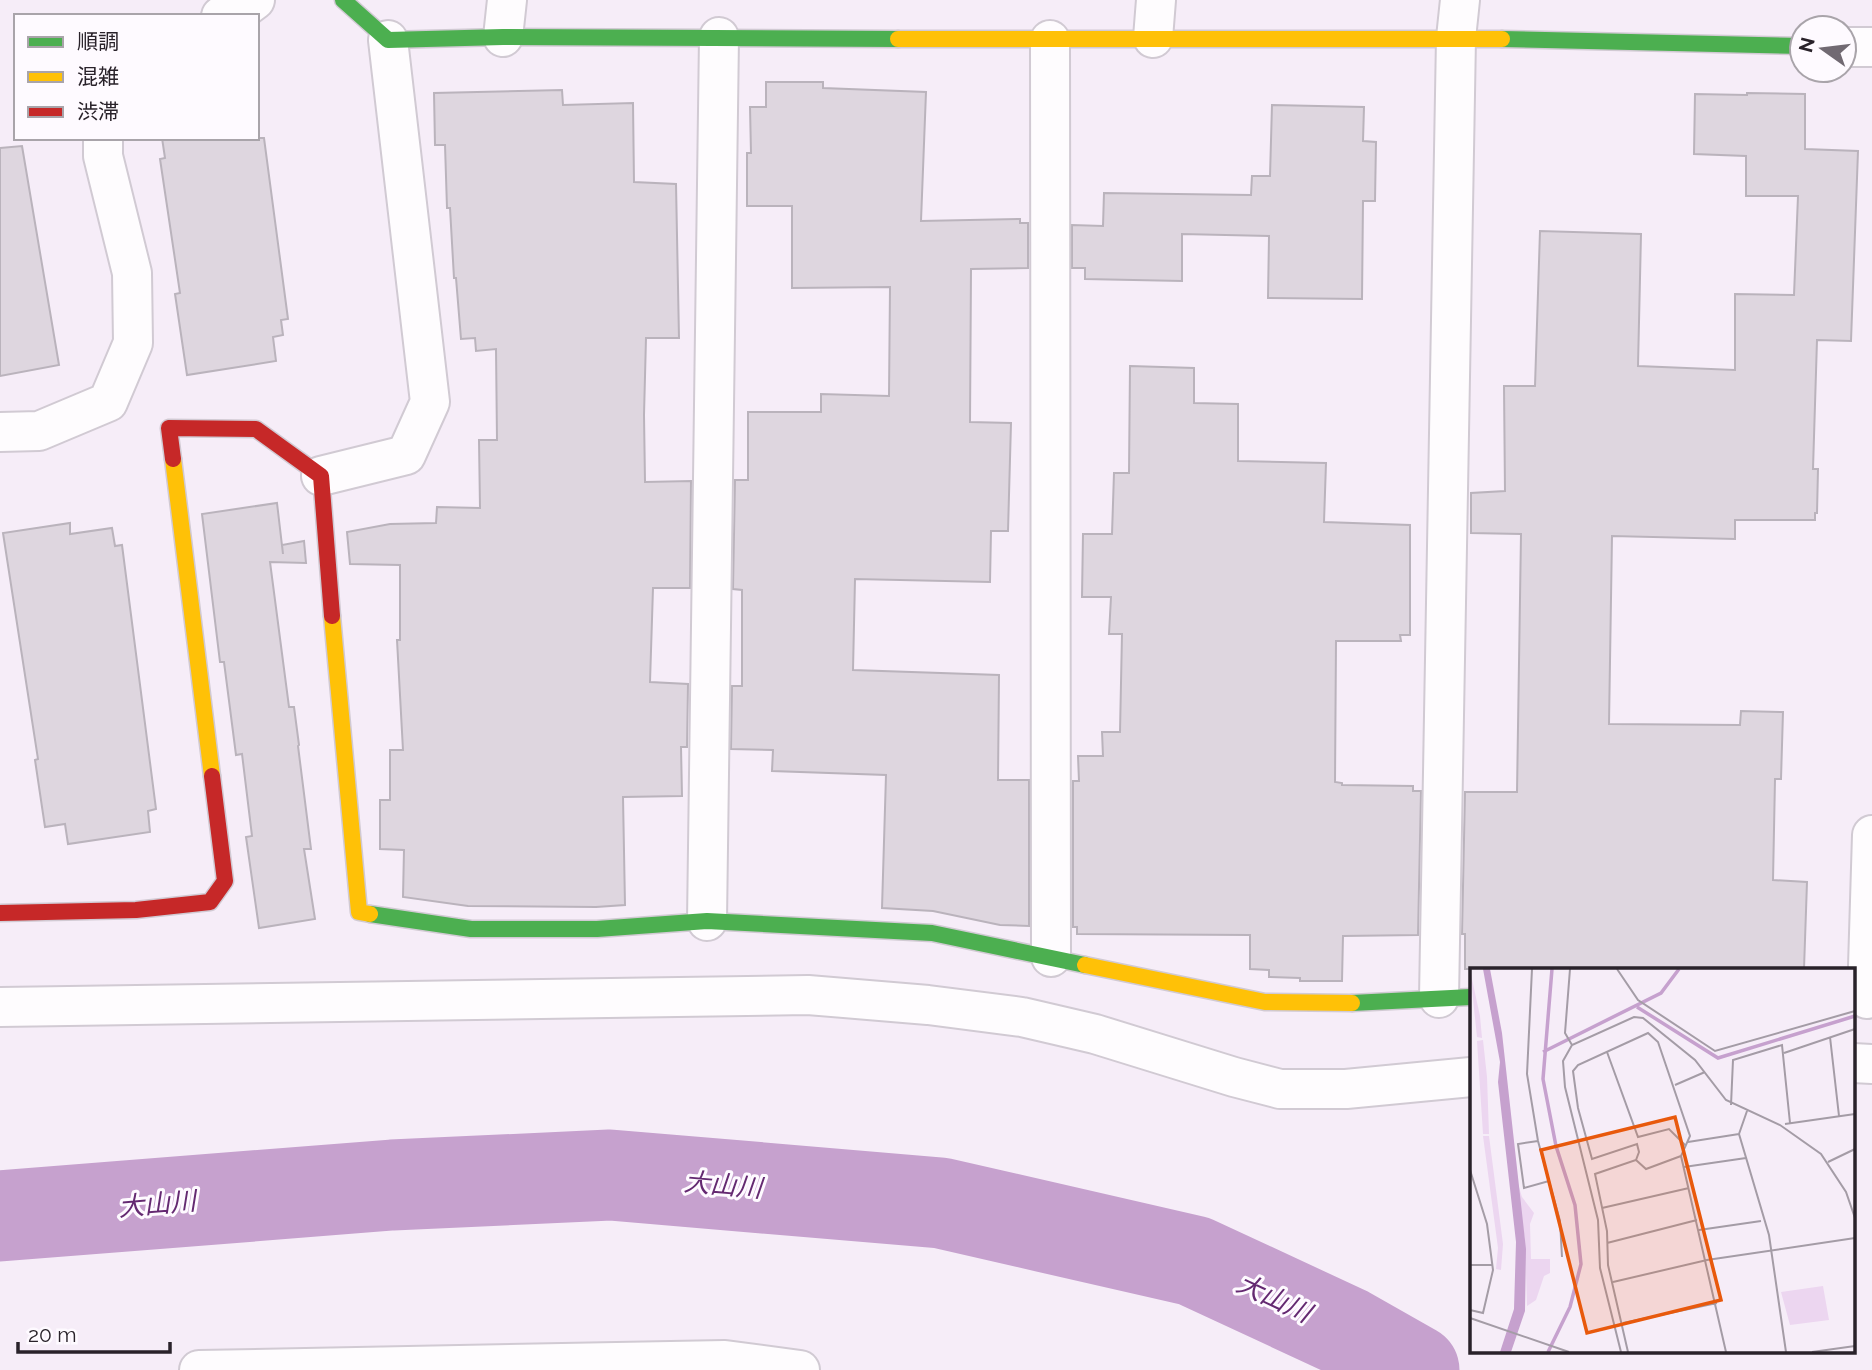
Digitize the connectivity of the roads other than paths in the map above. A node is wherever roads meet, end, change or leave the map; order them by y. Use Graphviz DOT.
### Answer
graph roads {
  1 [pos="255,0"];
  2 [pos="343,0"];
  3 [pos="1156,0"];
  4 [pos="1460,0"];
  5 [pos="230,14"];
  6 [pos="505,18"];
  7 [pos="719,37"];
  8 [pos="1153,38"];
  9 [pos="1457,38"];
  10 [pos="388,40"];
  11 [pos="1050,40"];
  12 [pos="1788,46"];
  13 [pos="103,140"];
  14 [pos="0,432"];
  15 [pos="321,477"];
  16 [pos="1872,835"];
  17 [pos="0,912"];
  18 [pos="707,921"];
  19 [pos="1051,957"];
  20 [pos="1455,997"];
  21 [pos="1864,999"];
  22 [pos="0,1007"];
  23 [pos="1854,1063"];
  24 [pos="1872,1064"];
  25 [pos="1470,1077"];
  26 [pos="317,1369"];
  27 [pos="199,1370"];
  28 [pos="800,1370"];
  1 -- 5 [label="street"];
  2 -- 10 [label="street"];
  3 -- 8 [label="street"];
  4 -- 9 [label="street"];
  6 -- 7 [label="street"];
  6 -- 10 [label="street"];
  7 -- 11 [label="street"];
  7 -- 18 [label="street"];
  8 -- 9 [label="street"];
  8 -- 11 [label="street"];
  9 -- 12 [label="street"];
  9 -- 20 [label="street"];
  10 -- 15 [label="street"];
  11 -- 19 [label="street"];
  13 -- 14 [label="street"];
  15 -- 17 [label="street"];
  15 -- 18 [label="street"];
  16 -- 21 [label="street"];
  18 -- 19 [label="street"];
  19 -- 20 [label="street"];
  22 -- 25 [label="street"];
  23 -- 24 [label="street"];
  26 -- 27 [label="street"];
  26 -- 28 [label="street"];
}
